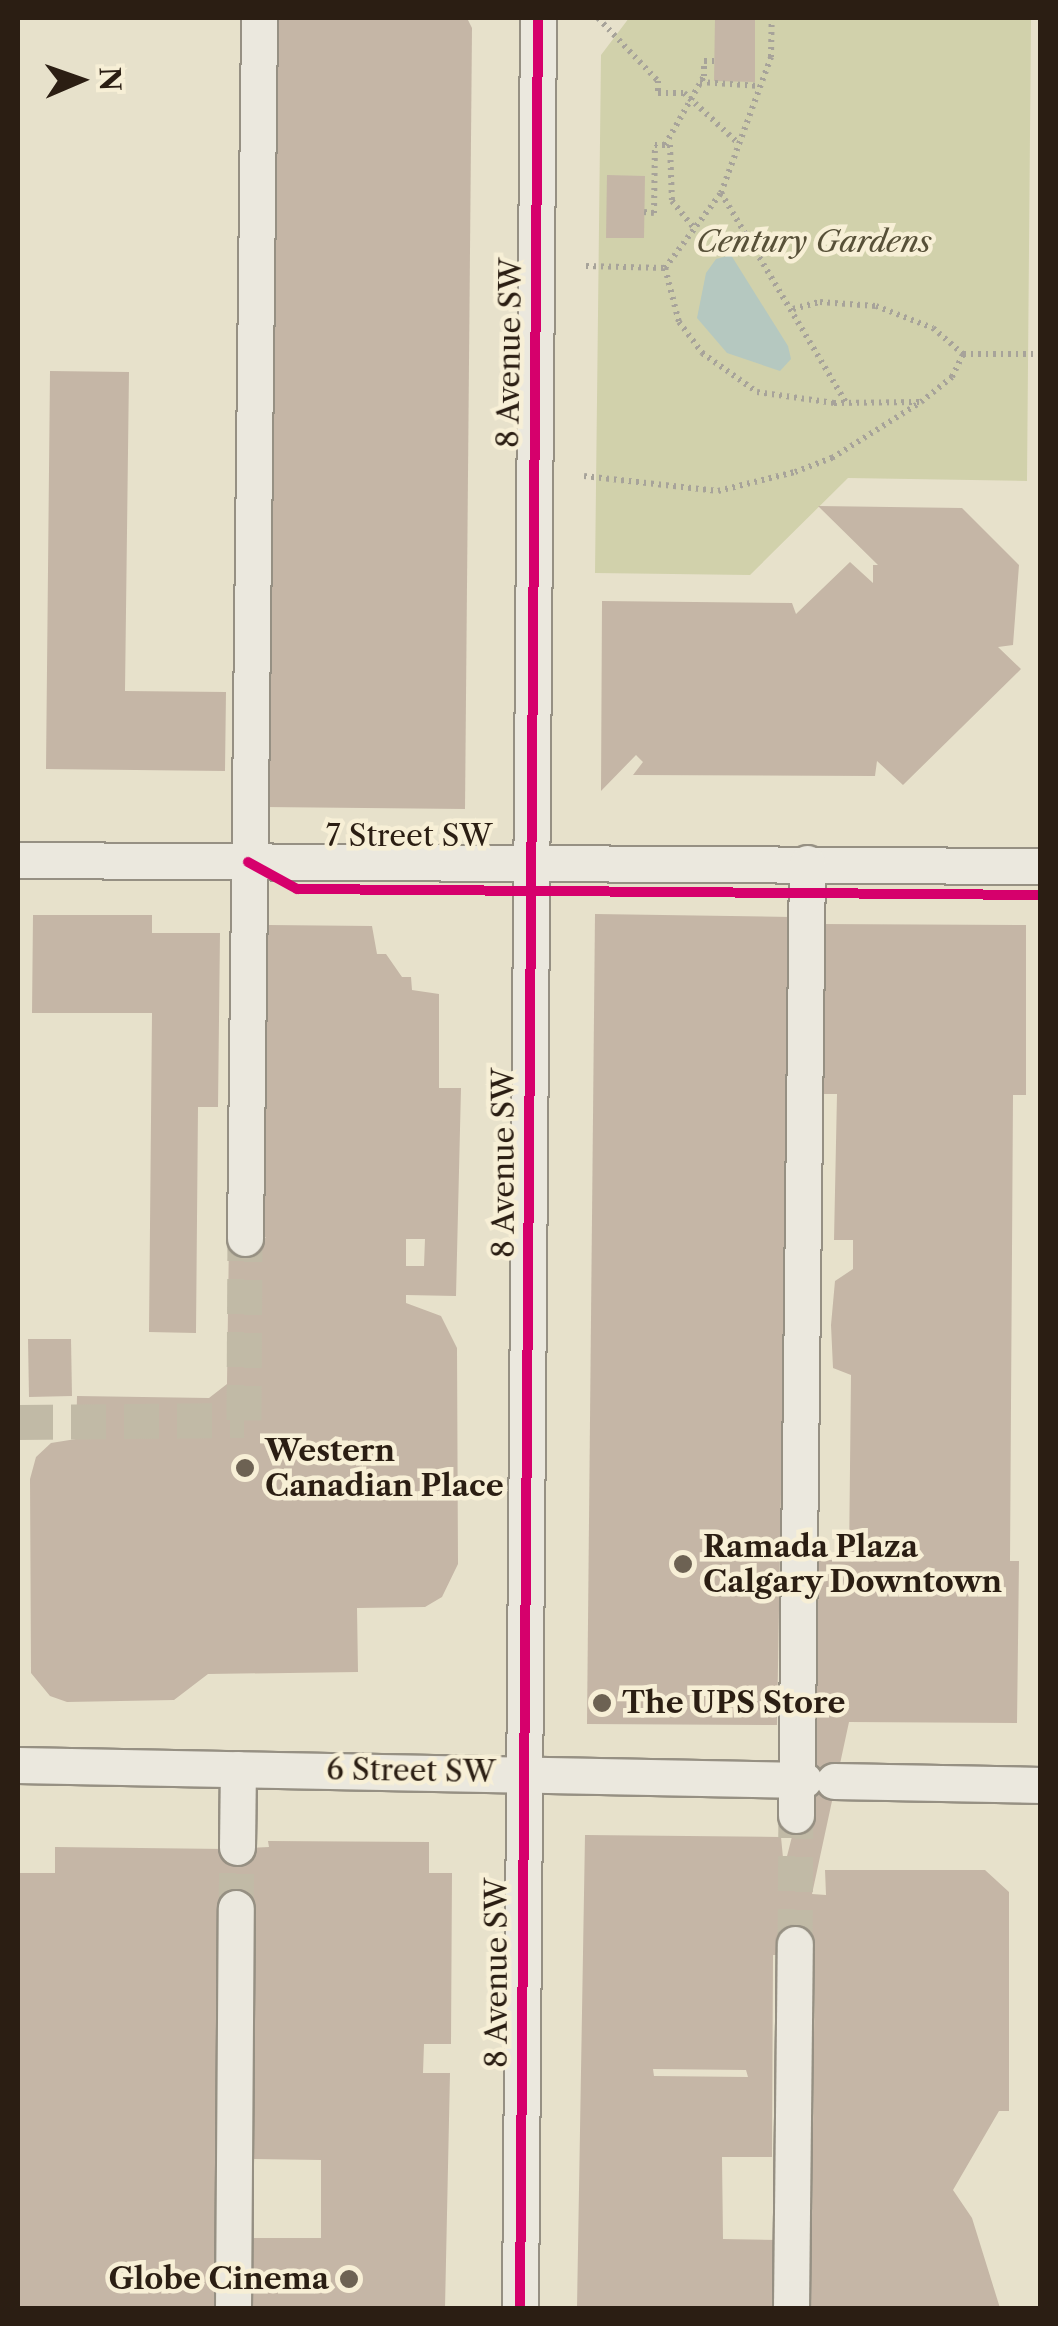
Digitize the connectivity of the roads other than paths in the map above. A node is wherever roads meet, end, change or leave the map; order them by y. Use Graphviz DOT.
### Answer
graph roads {
  1 [pos="259,18"];
  2 [pos="538,18"];
  3 [pos="18,860"];
  4 [pos="531,860"];
  5 [pos="248,862"];
  6 [pos="807,863"];
  7 [pos="1040,866"];
  8 [pos="245,1238"];
  9 [pos="18,1766"];
  10 [pos="238,1769"];
  11 [pos="524,1773"];
  12 [pos="812,1780"];
  13 [pos="1040,1786"];
  14 [pos="796,1815"];
  15 [pos="237,1847"];
  16 [pos="236,1908"];
  17 [pos="795,1944"];
  18 [pos="233,2308"];
  19 [pos="520,2308"];
  20 [pos="791,2308"];
  1 -- 5 [label="street"];
  2 -- 4 [label="street, 8 Avenue SW"];
  3 -- 5 [label="street, 7 Street SW"];
  4 -- 5 [label="street, 7 Street SW"];
  4 -- 6 [label="street, 7 Street SW"];
  4 -- 11 [label="street, 8 Avenue SW"];
  5 -- 8 [label="street"];
  6 -- 7 [label="street, 7 Street SW"];
  6 -- 12 [label="street"];
  9 -- 10 [label="street, 6 Street SW"];
  10 -- 11 [label="street, 6 Street SW"];
  10 -- 15 [label="street"];
  11 -- 12 [label="street, 6 Street SW"];
  11 -- 19 [label="street, 8 Avenue SW"];
  12 -- 13 [label="street, 6 Street SW"];
  12 -- 14 [label="street"];
  16 -- 18 [label="street"];
  17 -- 20 [label="street"];
}
